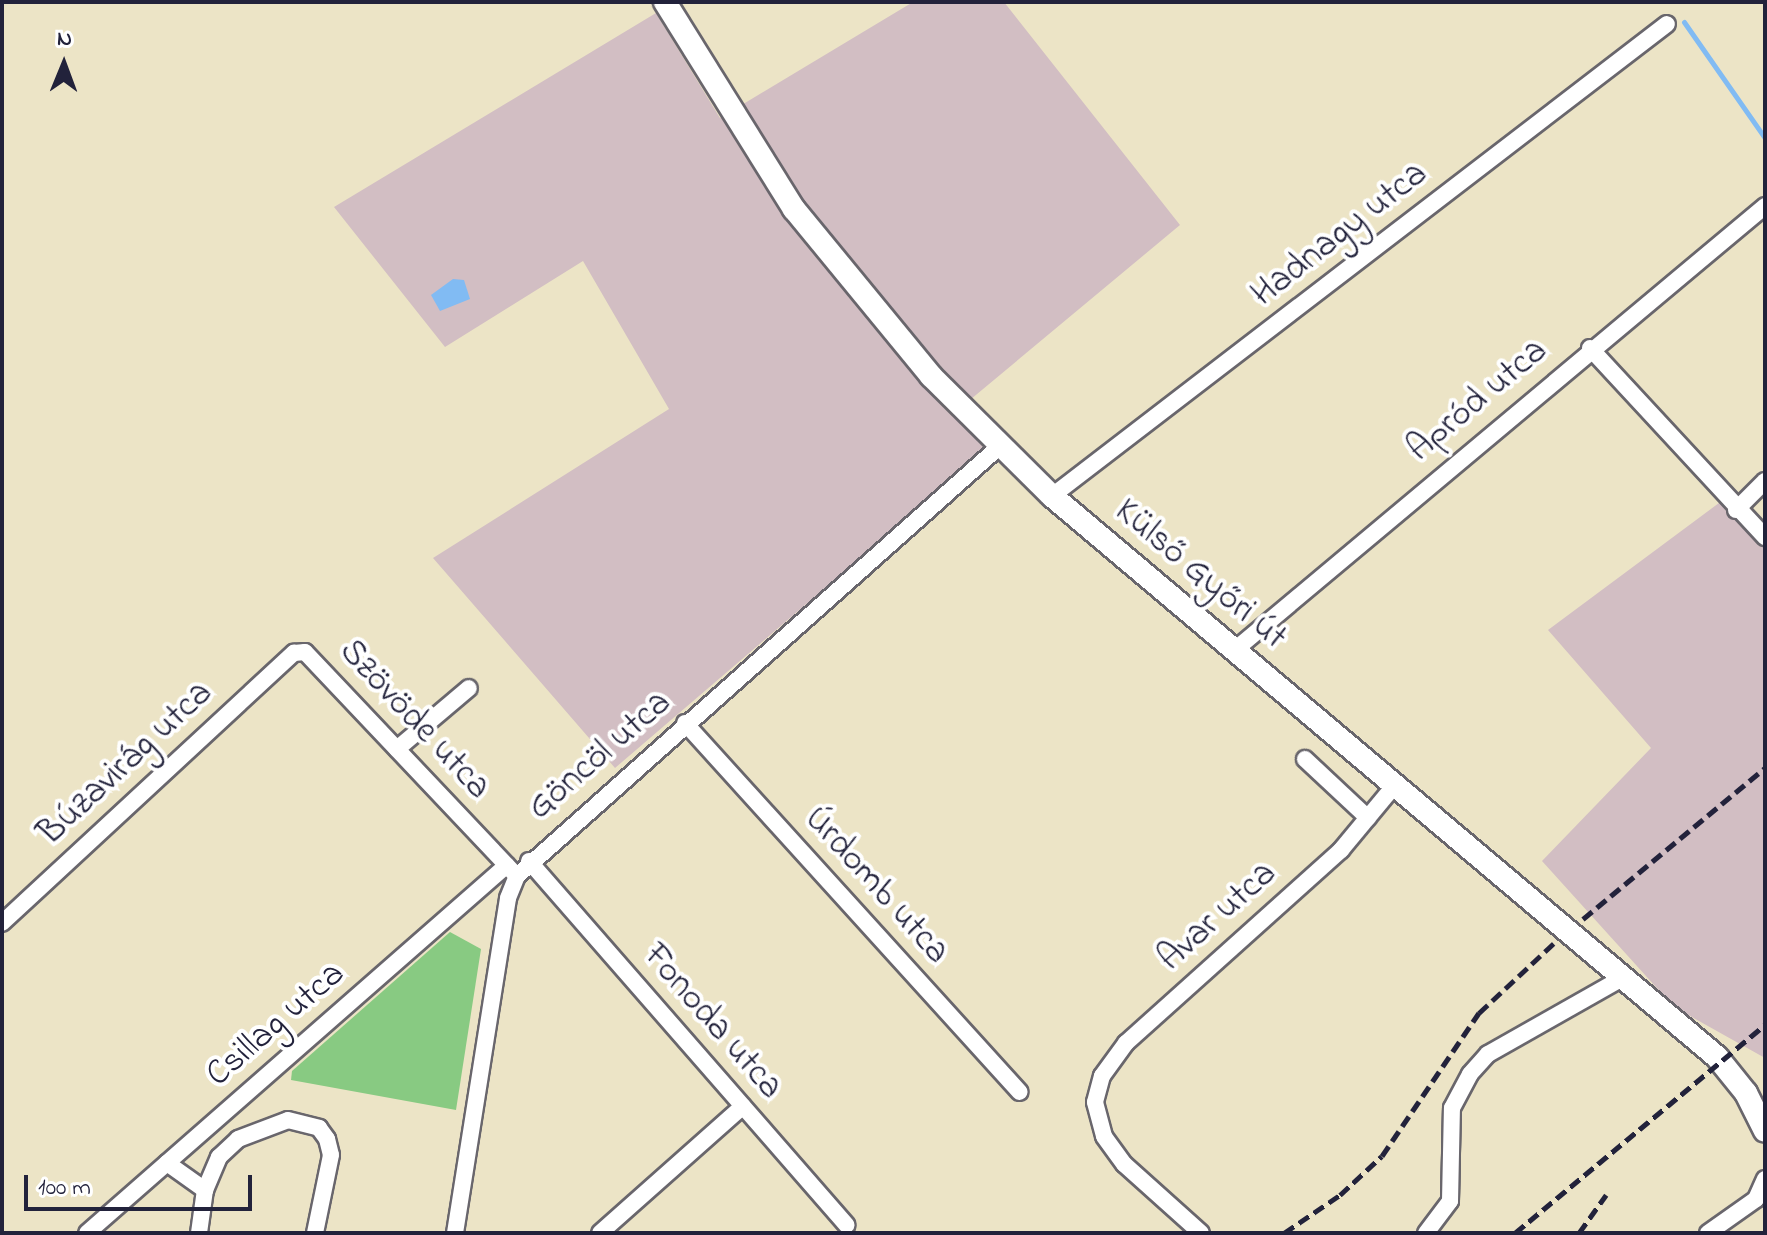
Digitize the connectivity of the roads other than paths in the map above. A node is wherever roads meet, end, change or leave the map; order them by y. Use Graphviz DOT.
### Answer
graph roads {
  1 [pos="665,2"];
  2 [pos="1667,24"];
  3 [pos="1765,206"];
  4 [pos="1590,348"];
  5 [pos="1000,446"];
  6 [pos="1765,481"];
  7 [pos="1052,496"];
  8 [pos="1736,510"];
  9 [pos="1765,537"];
  10 [pos="1236,649"];
  11 [pos="294,653"];
  12 [pos="469,688"];
  13 [pos="685,723"];
  14 [pos="397,749"];
  15 [pos="1305,759"];
  16 [pos="1395,785"];
  17 [pos="1368,818"];
  18 [pos="529,861"];
  19 [pos="512,870"];
  20 [pos="2,923"];
  21 [pos="1624,977"];
  22 [pos="1020,1092"];
  23 [pos="743,1106"];
  24 [pos="1765,1131"];
  25 [pos="167,1163"];
  26 [pos="1765,1179"];
  27 [pos="205,1190"];
  28 [pos="847,1225"];
  29 [pos="87,1233"];
  30 [pos="199,1233"];
  31 [pos="315,1233"];
  32 [pos="455,1233"];
  33 [pos="600,1233"];
  34 [pos="1201,1233"];
  35 [pos="1426,1233"];
  36 [pos="1708,1233"];
  1 -- 5 [label="main road, Külső Győri út"];
  2 -- 7 [label="street, Hadnagy utca"];
  3 -- 4 [label="street, Apród utca"];
  4 -- 8 [label="street"];
  4 -- 10 [label="street, Apród utca"];
  5 -- 7 [label="main road, Külső Győri út"];
  5 -- 13 [label="street, Göncöl utca"];
  6 -- 8 [label="street"];
  7 -- 10 [label="main road, Külső Győri út"];
  8 -- 9 [label="street"];
  10 -- 16 [label="main road, Külső Győri út"];
  11 -- 14 [label="street, Szövöde utca"];
  11 -- 20 [label="street, Búzavirág utca"];
  12 -- 14 [label="street"];
  13 -- 18 [label="street, Göncöl utca"];
  13 -- 22 [label="street, Úrdomb utca"];
  14 -- 19 [label="street, Szövöde utca"];
  15 -- 17 [label="street"];
  16 -- 17 [label="street, Avar utca"];
  16 -- 21 [label="main road, Külső Győri út"];
  17 -- 34 [label="street, Avar utca"];
  18 -- 19 [label="street, Göncöl utca"];
  18 -- 23 [label="street, Fonoda utca"];
  19 -- 25 [label="street, Csillag utca"];
  19 -- 32 [label="street, Göncöl utca"];
  21 -- 24 [label="main road, Külső Győri út"];
  21 -- 35 [label="street"];
  23 -- 28 [label="street, Fonoda utca"];
  23 -- 33 [label="street"];
  25 -- 27 [label="street"];
  25 -- 29 [label="street, Csillag utca"];
  26 -- 36 [label="street"];
  27 -- 30 [label="street"];
  27 -- 31 [label="street"];
}
